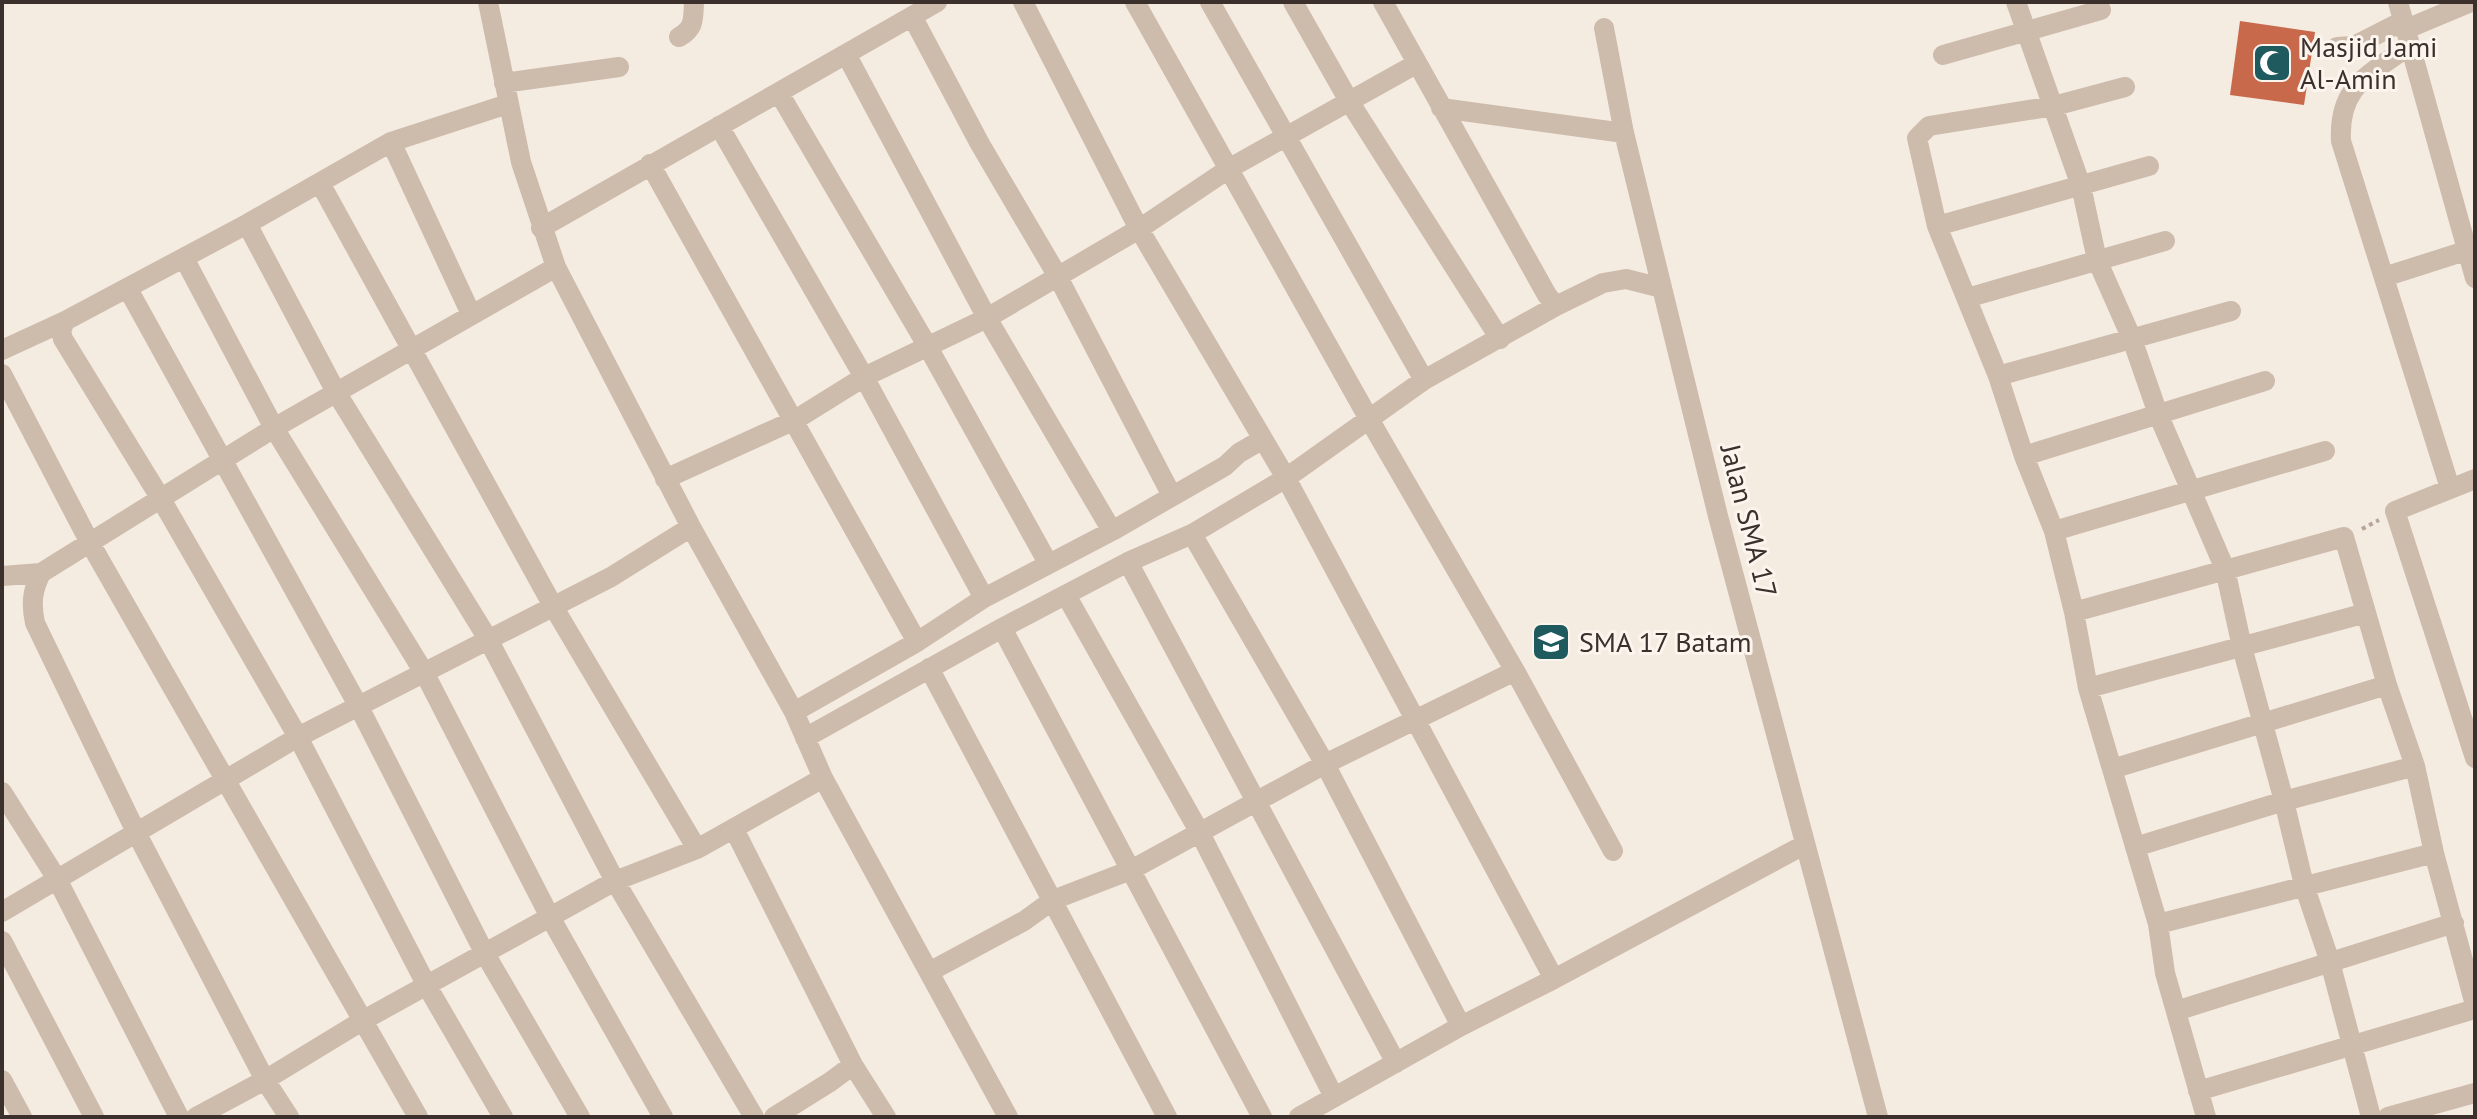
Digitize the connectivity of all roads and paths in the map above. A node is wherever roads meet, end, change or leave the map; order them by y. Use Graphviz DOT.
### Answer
graph roads {
  1 [pos="488,2"];
  2 [pos="694,2"];
  3 [pos="937,2"];
  4 [pos="1023,2"];
  5 [pos="1135,2"];
  6 [pos="1210,2"];
  7 [pos="1293,2"];
  8 [pos="1383,2"];
  9 [pos="2016,2"];
  10 [pos="2470,2"];
  11 [pos="2101,10"];
  12 [pos="912,16"];
  13 [pos="2475,19"];
  14 [pos="2404,24"];
  15 [pos="1604,28"];
  16 [pos="2028,30"];
  17 [pos="679,37"];
  18 [pos="2337,47"];
  19 [pos="846,54"];
  20 [pos="1943,55"];
  21 [pos="1416,64"];
  22 [pos="619,67"];
  23 [pos="504,83"];
  24 [pos="2125,87"];
  25 [pos="779,93"];
  26 [pos="1349,101"];
  27 [pos="508,104"];
  28 [pos="2054,106"];
  29 [pos="1441,108"];
  30 [pos="719,126"];
  31 [pos="1624,133"];
  32 [pos="1287,137"];
  33 [pos="391,142"];
  34 [pos="650,164"];
  35 [pos="2149,166"];
  36 [pos="1230,168"];
  37 [pos="320,183"];
  38 [pos="2081,186"];
  39 [pos="247,224"];
  40 [pos="1937,226"];
  41 [pos="541,228"];
  42 [pos="1139,229"];
  43 [pos="2165,241"];
  44 [pos="2471,250"];
  45 [pos="184,258"];
  46 [pos="2097,260"];
  47 [pos="556,267"];
  48 [pos="1057,275"];
  49 [pos="2384,277"];
  50 [pos="2475,278"];
  51 [pos="1662,288"];
  52 [pos="128,289"];
  53 [pos="1967,298"];
  54 [pos="1556,306"];
  55 [pos="2231,311"];
  56 [pos="471,314"];
  57 [pos="987,318"];
  58 [pos="65,321"];
  59 [pos="1500,339"];
  60 [pos="2132,339"];
  61 [pos="928,347"];
  62 [pos="2,350"];
  63 [pos="412,350"];
  64 [pos="2,374"];
  65 [pos="1998,376"];
  66 [pos="864,377"];
  67 [pos="1424,380"];
  68 [pos="2265,381"];
  69 [pos="336,392"];
  70 [pos="2158,414"];
  71 [pos="1369,419"];
  72 [pos="795,420"];
  73 [pos="274,428"];
  74 [pos="1263,439"];
  75 [pos="2325,451"];
  76 [pos="2024,456"];
  77 [pos="221,461"];
  78 [pos="1286,478"];
  79 [pos="665,479"];
  80 [pos="2475,479"];
  81 [pos="2450,488"];
  82 [pos="2191,491"];
  83 [pos="1172,496"];
  84 [pos="161,499"];
  85 [pos="2395,511"];
  86 [pos="691,527"];
  87 [pos="1112,531"];
  88 [pos="2054,531"];
  89 [pos="1192,534"];
  90 [pos="2344,537"];
  91 [pos="90,543"];
  92 [pos="1128,562"];
  93 [pos="1048,563"];
  94 [pos="2225,569"];
  95 [pos="41,573"];
  96 [pos="3,574"];
  97 [pos="1066,595"];
  98 [pos="984,598"];
  99 [pos="553,606"];
  100 [pos="2074,612"];
  101 [pos="2366,613"];
  102 [pos="1002,628"];
  103 [pos="488,639"];
  104 [pos="917,642"];
  105 [pos="2242,647"];
  106 [pos="929,668"];
  107 [pos="1515,671"];
  108 [pos="425,674"];
  109 [pos="2387,685"];
  110 [pos="2088,688"];
  111 [pos="359,707"];
  112 [pos="2468,709"];
  113 [pos="794,712"];
  114 [pos="1415,719"];
  115 [pos="2262,721"];
  116 [pos="298,737"];
  117 [pos="805,738"];
  118 [pos="2475,758"];
  119 [pos="1325,764"];
  120 [pos="2415,766"];
  121 [pos="2112,769"];
  122 [pos="227,778"];
  123 [pos="823,778"];
  124 [pos="2,792"];
  125 [pos="2284,801"];
  126 [pos="1254,802"];
  127 [pos="734,829"];
  128 [pos="1200,833"];
  129 [pos="137,834"];
  130 [pos="1804,845"];
  131 [pos="2135,847"];
  132 [pos="697,849"];
  133 [pos="1613,851"];
  134 [pos="2434,853"];
  135 [pos="1131,870"];
  136 [pos="57,879"];
  137 [pos="615,881"];
  138 [pos="2304,885"];
  139 [pos="1053,900"];
  140 [pos="2,912"];
  141 [pos="550,917"];
  142 [pos="2454,923"];
  143 [pos="2158,924"];
  144 [pos="2,941"];
  145 [pos="484,952"];
  146 [pos="2330,962"];
  147 [pos="929,972"];
  148 [pos="1554,979"];
  149 [pos="427,986"];
  150 [pos="2475,1007"];
  151 [pos="2176,1011"];
  152 [pos="362,1021"];
  153 [pos="1461,1026"];
  154 [pos="2351,1045"];
  155 [pos="1396,1063"];
  156 [pos="853,1065"];
  157 [pos="2,1080"];
  158 [pos="265,1080"];
  159 [pos="2198,1091"];
  160 [pos="2475,1093"];
  161 [pos="1334,1097"];
  162 [pos="22,1117"];
  163 [pos="94,1117"];
  164 [pos="179,1117"];
  165 [pos="196,1117"];
  166 [pos="289,1117"];
  167 [pos="418,1117"];
  168 [pos="503,1117"];
  169 [pos="580,1117"];
  170 [pos="663,1117"];
  171 [pos="754,1117"];
  172 [pos="774,1117"];
  173 [pos="886,1117"];
  174 [pos="1008,1117"];
  175 [pos="1167,1117"];
  176 [pos="1262,1117"];
  177 [pos="1299,1117"];
  178 [pos="1878,1117"];
  179 [pos="2206,1117"];
  180 [pos="2371,1117"];
  181 [pos="2388,1117"];
  1 -- 23 [label="street"];
  2 -- 17 [label="street"];
  3 -- 12 [label="street"];
  4 -- 42 [label="street"];
  5 -- 36 [label="street"];
  6 -- 32 [label="street"];
  7 -- 26 [label="street"];
  8 -- 21 [label="street"];
  9 -- 16 [label="street"];
  10 -- 13 [label="street"];
  10 -- 14 [label="street"];
  11 -- 16 [label="street"];
  12 -- 19 [label="street"];
  12 -- 48 [label="street"];
  14 -- 18 [label="street"];
  14 -- 44 [label="street"];
  14 -- 49 [label="street"];
  15 -- 31 [label="street, Jalan SMA 17"];
  16 -- 20 [label="street"];
  16 -- 28 [label="street"];
  19 -- 25 [label="street"];
  19 -- 57 [label="street"];
  21 -- 26 [label="street"];
  21 -- 29 [label="street"];
  22 -- 23 [label="street"];
  23 -- 27 [label="street"];
  24 -- 28 [label="street"];
  25 -- 30 [label="street"];
  25 -- 61 [label="street"];
  26 -- 32 [label="street"];
  26 -- 59 [label="street"];
  27 -- 33 [label="street"];
  27 -- 41 [label="street"];
  28 -- 38 [label="street"];
  28 -- 40 [label="street"];
  29 -- 31 [label="street"];
  29 -- 54 [label="street"];
  30 -- 34 [label="street"];
  30 -- 66 [label="street"];
  31 -- 51 [label="street, Jalan SMA 17"];
  32 -- 36 [label="street"];
  32 -- 67 [label="street"];
  33 -- 37 [label="street"];
  33 -- 56 [label="street"];
  34 -- 41 [label="street"];
  34 -- 72 [label="street"];
  35 -- 38 [label="street"];
  36 -- 42 [label="street"];
  36 -- 71 [label="street"];
  37 -- 39 [label="street"];
  37 -- 63 [label="street"];
  38 -- 40 [label="street"];
  38 -- 46 [label="street"];
  39 -- 45 [label="street"];
  39 -- 69 [label="street"];
  40 -- 53 [label="street"];
  41 -- 47 [label="street"];
  42 -- 48 [label="street"];
  42 -- 74 [label="street"];
  43 -- 46 [label="street"];
  44 -- 49 [label="street"];
  44 -- 50 [label="street"];
  45 -- 52 [label="street"];
  45 -- 73 [label="street"];
  46 -- 53 [label="street"];
  46 -- 60 [label="street"];
  47 -- 56 [label="street"];
  47 -- 79 [label="street"];
  48 -- 57 [label="street"];
  48 -- 83 [label="street"];
  49 -- 81 [label="street"];
  51 -- 54 [label="street"];
  51 -- 130 [label="street, Jalan SMA 17"];
  52 -- 58 [label="street"];
  52 -- 77 [label="street"];
  53 -- 65 [label="street"];
  54 -- 59 [label="street"];
  55 -- 60 [label="street"];
  56 -- 63 [label="street"];
  57 -- 61 [label="street"];
  57 -- 87 [label="street"];
  58 -- 62 [label="street"];
  58 -- 84 [label="street"];
  59 -- 67 [label="street"];
  60 -- 65 [label="street"];
  60 -- 70 [label="street"];
  61 -- 66 [label="street"];
  61 -- 93 [label="street"];
  63 -- 69 [label="street"];
  63 -- 99 [label="street"];
  64 -- 91 [label="street"];
  65 -- 76 [label="street"];
  66 -- 72 [label="street"];
  66 -- 98 [label="street"];
  67 -- 71 [label="street"];
  68 -- 70 [label="street"];
  69 -- 73 [label="street"];
  69 -- 103 [label="street"];
  70 -- 76 [label="street"];
  70 -- 82 [label="street"];
  71 -- 78 [label="street"];
  71 -- 107 [label="street"];
  72 -- 79 [label="street"];
  72 -- 104 [label="street"];
  73 -- 77 [label="street"];
  73 -- 108 [label="street"];
  74 -- 78 [label="street"];
  74 -- 83 [label="street"];
  75 -- 82 [label="street"];
  76 -- 88 [label="street"];
  77 -- 84 [label="street"];
  77 -- 111 [label="street"];
  78 -- 89 [label="street"];
  78 -- 114 [label="street"];
  79 -- 86 [label="street"];
  80 -- 81 [label="street"];
  81 -- 85 [label="street"];
  82 -- 88 [label="street"];
  82 -- 94 [label="street"];
  83 -- 87 [label="street"];
  84 -- 91 [label="street"];
  84 -- 116 [label="street"];
  85 -- 90 [label="path"];
  85 -- 112 [label="street"];
  86 -- 99 [label="street"];
  86 -- 113 [label="street"];
  87 -- 93 [label="street"];
  88 -- 100 [label="street"];
  89 -- 92 [label="street"];
  89 -- 119 [label="street"];
  90 -- 94 [label="street"];
  90 -- 101 [label="street"];
  91 -- 95 [label="street"];
  91 -- 122 [label="street"];
  92 -- 97 [label="street"];
  92 -- 126 [label="street"];
  93 -- 98 [label="street"];
  94 -- 100 [label="street"];
  94 -- 105 [label="street"];
  95 -- 96 [label="street"];
  95 -- 129 [label="street"];
  97 -- 102 [label="street"];
  97 -- 128 [label="street"];
  98 -- 104 [label="street"];
  99 -- 103 [label="street"];
  99 -- 132 [label="street"];
  100 -- 110 [label="street"];
  101 -- 105 [label="street"];
  101 -- 109 [label="street"];
  102 -- 106 [label="street"];
  102 -- 135 [label="street"];
  103 -- 108 [label="street"];
  103 -- 137 [label="street"];
  104 -- 113 [label="street"];
  105 -- 110 [label="street"];
  105 -- 115 [label="street"];
  106 -- 117 [label="street"];
  106 -- 139 [label="street"];
  107 -- 114 [label="street"];
  107 -- 133 [label="street"];
  108 -- 111 [label="street"];
  108 -- 141 [label="street"];
  109 -- 115 [label="street"];
  109 -- 120 [label="street"];
  110 -- 121 [label="street"];
  111 -- 116 [label="street"];
  111 -- 145 [label="street"];
  112 -- 118 [label="street"];
  113 -- 117 [label="street"];
  114 -- 119 [label="street"];
  114 -- 148 [label="street"];
  115 -- 121 [label="street"];
  115 -- 125 [label="street"];
  116 -- 122 [label="street"];
  116 -- 149 [label="street"];
  117 -- 123 [label="street"];
  119 -- 126 [label="street"];
  119 -- 153 [label="street"];
  120 -- 125 [label="street"];
  120 -- 134 [label="street"];
  121 -- 131 [label="street"];
  122 -- 129 [label="street"];
  122 -- 152 [label="street"];
  123 -- 127 [label="street"];
  123 -- 147 [label="street"];
  124 -- 136 [label="street"];
  125 -- 131 [label="street"];
  125 -- 138 [label="street"];
  126 -- 128 [label="street"];
  126 -- 155 [label="street"];
  127 -- 132 [label="street"];
  127 -- 156 [label="street"];
  128 -- 135 [label="street"];
  128 -- 161 [label="street"];
  129 -- 136 [label="street"];
  129 -- 158 [label="street"];
  130 -- 148 [label="street"];
  130 -- 178 [label="street, Jalan SMA 17"];
  131 -- 143 [label="street"];
  132 -- 137 [label="street"];
  134 -- 138 [label="street"];
  134 -- 142 [label="street"];
  135 -- 139 [label="street"];
  135 -- 176 [label="street"];
  136 -- 140 [label="street"];
  136 -- 164 [label="street"];
  137 -- 141 [label="street"];
  137 -- 171 [label="street"];
  138 -- 143 [label="street"];
  138 -- 146 [label="street"];
  139 -- 147 [label="street"];
  139 -- 175 [label="street"];
  141 -- 145 [label="street"];
  141 -- 170 [label="street"];
  142 -- 146 [label="street"];
  142 -- 150 [label="street"];
  143 -- 151 [label="street"];
  144 -- 163 [label="street"];
  145 -- 149 [label="street"];
  145 -- 169 [label="street"];
  146 -- 151 [label="street"];
  146 -- 154 [label="street"];
  147 -- 174 [label="street"];
  148 -- 153 [label="street"];
  149 -- 152 [label="street"];
  149 -- 168 [label="street"];
  150 -- 154 [label="street"];
  151 -- 159 [label="street"];
  152 -- 158 [label="street"];
  152 -- 167 [label="street"];
  153 -- 155 [label="street"];
  154 -- 159 [label="street"];
  154 -- 180 [label="street"];
  155 -- 161 [label="street"];
  156 -- 172 [label="street"];
  156 -- 173 [label="street"];
  157 -- 162 [label="street"];
  158 -- 165 [label="street"];
  158 -- 166 [label="street"];
  159 -- 179 [label="street"];
  160 -- 181 [label="street"];
  161 -- 177 [label="street"];
}
